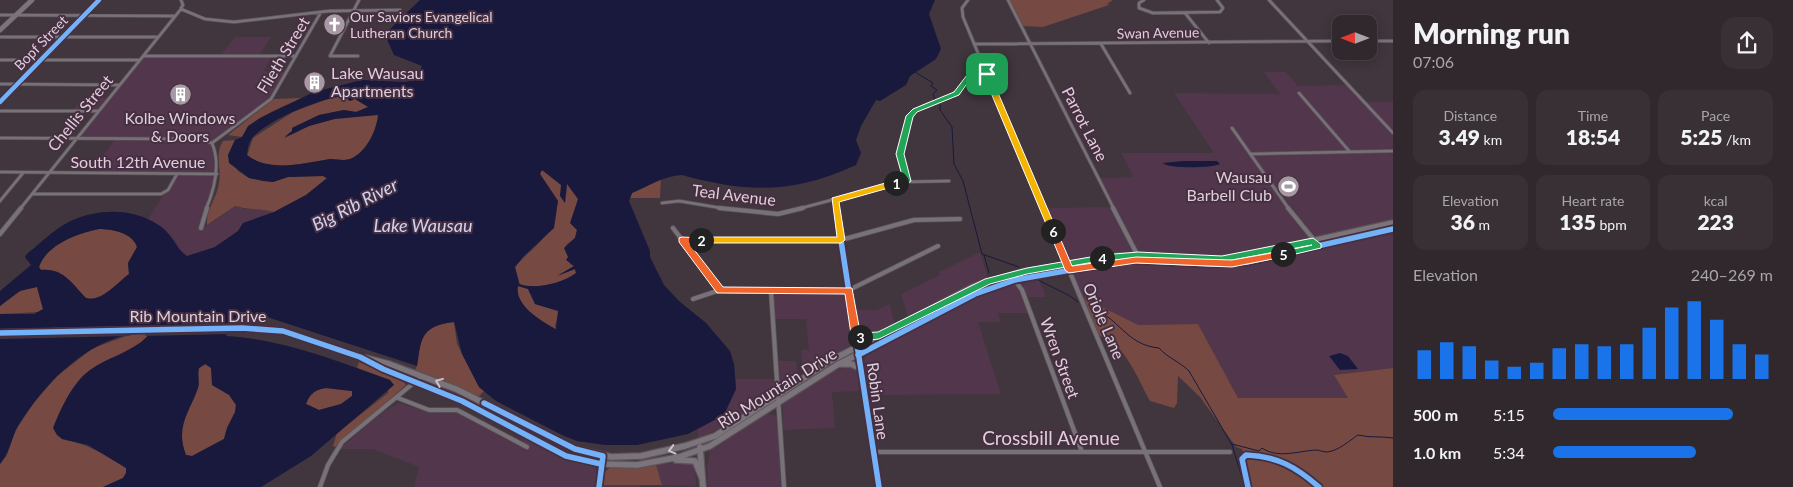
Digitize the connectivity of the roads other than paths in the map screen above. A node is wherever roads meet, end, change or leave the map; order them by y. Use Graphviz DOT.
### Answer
graph roads {
  1 [pos="30,0"];
  2 [pos="99,0"];
  3 [pos="180,0"];
  4 [pos="359,0"];
  5 [pos="968,0"];
  6 [pos="1008,0"];
  7 [pos="1144,0"];
  8 [pos="1217,0"];
  9 [pos="1269,0"];
  10 [pos="181,9"];
  11 [pos="354,10"];
  12 [pos="400,10"];
  13 [pos="321,12"];
  14 [pos="1185,12"];
  15 [pos="0,15"];
  16 [pos="14,15"];
  17 [pos="84,16"];
  18 [pos="175,16"];
  19 [pos="0,28"];
  20 [pos="0,37"];
  21 [pos="63,37"];
  22 [pos="158,37"];
  23 [pos="1393,40"];
  24 [pos="1332,41"];
  25 [pos="1378,41"];
  26 [pos="1308,42"];
  27 [pos="1209,43"];
  28 [pos="974,44"];
  29 [pos="1030,44"];
  30 [pos="1100,44"];
  31 [pos="143,56"];
  32 [pos="296,56"];
  33 [pos="358,56"];
  34 [pos="0,60"];
  35 [pos="41,60"];
  36 [pos="140,60"];
  37 [pos="987,74"];
  38 [pos="0,84"];
  39 [pos="17,84"];
  40 [pos="120,85"];
  41 [pos="1130,92"];
  42 [pos="1299,93"];
  43 [pos="0,102"];
  44 [pos="0,111"];
  45 [pos="98,111"];
  46 [pos="1232,128"];
  47 [pos="1393,133"];
  48 [pos="0,138"];
  49 [pos="76,138"];
  50 [pos="212,143"];
  51 [pos="1393,151"];
  52 [pos="1351,152"];
  53 [pos="1250,154"];
  54 [pos="0,172"];
  55 [pos="24,173"];
  56 [pos="48,173"];
  57 [pos="177,174"];
  58 [pos="217,174"];
  59 [pos="907,181"];
  60 [pos="949,181"];
  61 [pos="32,194"];
  62 [pos="835,200"];
  63 [pos="0,201"];
  64 [pos="662,203"];
  65 [pos="960,219"];
  66 [pos="1393,223"];
  67 [pos="201,228"];
  68 [pos="673,228"];
  69 [pos="1393,229"];
  70 [pos="0,234"];
  71 [pos="682,240"];
  72 [pos="841,240"];
  73 [pos="1313,241"];
  74 [pos="938,246"];
  75 [pos="1318,246"];
  76 [pos="1139,257"];
  77 [pos="1068,267"];
  78 [pos="1013,277"];
  79 [pos="720,290"];
  80 [pos="849,290"];
  81 [pos="770,291"];
  82 [pos="693,299"];
  83 [pos="0,333"];
  84 [pos="856,334"];
  85 [pos="879,336"];
  86 [pos="857,347"];
  87 [pos="858,355"];
  88 [pos="360,357"];
  89 [pos="837,365"];
  90 [pos="860,368"];
  91 [pos="422,376"];
  92 [pos="416,382"];
  93 [pos="398,398"];
  94 [pos="780,398"];
  95 [pos="698,442"];
  96 [pos="527,447"];
  97 [pos="701,450"];
  98 [pos="873,452"];
  99 [pos="1082,452"];
  100 [pos="1145,452"];
  101 [pos="1230,452"];
  102 [pos="603,456"];
  103 [pos="658,462"];
  104 [pos="602,464"];
  105 [pos="702,478"];
  106 [pos="320,487"];
  107 [pos="600,487"];
  108 [pos="703,487"];
  109 [pos="784,487"];
  110 [pos="878,487"];
  111 [pos="1160,487"];
  1 -- 16 [label="main road"];
  2 -- 17 [label="street, Bopf Street"];
  3 -- 10 [label="street"];
  4 -- 11 [label="street"];
  5 -- 28 [label="street, Oriole Lane"];
  6 -- 29 [label="street, Parrot Lane"];
  7 -- 14 [label="street"];
  8 -- 14 [label="street"];
  9 -- 26 [label="street"];
  10 -- 13 [label="street"];
  10 -- 18 [label="street, Chellis Street"];
  11 -- 12 [label="street"];
  11 -- 13 [label="street"];
  11 -- 33 [label="street"];
  13 -- 32 [label="street, Flieth Street"];
  14 -- 27 [label="street"];
  15 -- 16 [label="street"];
  16 -- 17 [label="street"];
  16 -- 19 [label="main road"];
  17 -- 18 [label="street"];
  17 -- 21 [label="street, Bopf Street"];
  18 -- 22 [label="street, Chellis Street"];
  20 -- 21 [label="street"];
  21 -- 22 [label="street"];
  21 -- 35 [label="street, Bopf Street"];
  22 -- 31 [label="street, Chellis Street"];
  23 -- 25 [label="street"];
  24 -- 26 [label="street, Swan Avenue"];
  26 -- 27 [label="street, Swan Avenue"];
  26 -- 47 [label="street"];
  27 -- 30 [label="street, Swan Avenue"];
  28 -- 29 [label="street, Swan Avenue"];
  28 -- 37 [label="street, Oriole Lane"];
  29 -- 30 [label="street, Swan Avenue"];
  29 -- 76 [label="street, Parrot Lane"];
  30 -- 41 [label="street"];
  31 -- 32 [label="street"];
  31 -- 36 [label="street, Chellis Street"];
  32 -- 50 [label="street, Flieth Street"];
  34 -- 35 [label="street"];
  35 -- 36 [label="street"];
  35 -- 39 [label="street, Bopf Street"];
  36 -- 40 [label="street, Chellis Street"];
  37 -- 59 [label="street"];
  37 -- 77 [label="street, Oriole Lane"];
  38 -- 39 [label="street"];
  39 -- 40 [label="street"];
  39 -- 43 [label="street, Bopf Street"];
  40 -- 45 [label="street, Chellis Street"];
  42 -- 52 [label="street"];
  44 -- 45 [label="street"];
  45 -- 49 [label="street, Chellis Street"];
  46 -- 53 [label="street"];
  48 -- 49 [label="street"];
  49 -- 50 [label="street"];
  49 -- 56 [label="street, Chellis Street"];
  50 -- 58 [label="street"];
  51 -- 52 [label="street"];
  52 -- 53 [label="street"];
  53 -- 73 [label="street"];
  54 -- 55 [label="street, South 12th Avenue"];
  55 -- 56 [label="street, South 12th Avenue"];
  55 -- 63 [label="street"];
  56 -- 57 [label="street, South 12th Avenue"];
  56 -- 61 [label="street, Chellis Street"];
  57 -- 58 [label="street, South 12th Avenue"];
  57 -- 61 [label="street"];
  58 -- 67 [label="street"];
  59 -- 60 [label="street, Teal Avenue"];
  59 -- 62 [label="street, Teal Avenue"];
  61 -- 70 [label="street, Chellis Street"];
  62 -- 64 [label="street, Teal Avenue"];
  62 -- 72 [label="street, Robin Lane"];
  65 -- 72 [label="street"];
  66 -- 73 [label="main road, Rib Mountain Drive"];
  68 -- 71 [label="street"];
  69 -- 75 [label="main road, Rib Mountain Drive"];
  71 -- 72 [label="street"];
  71 -- 79 [label="street"];
  72 -- 80 [label="street, Robin Lane"];
  73 -- 75 [label="street"];
  73 -- 76 [label="main road, Rib Mountain Drive"];
  74 -- 80 [label="street"];
  75 -- 76 [label="main road, Rib Mountain Drive"];
  76 -- 77 [label="main road, Rib Mountain Drive"];
  77 -- 78 [label="main road, Rib Mountain Drive"];
  77 -- 100 [label="street, Oriole Lane"];
  78 -- 85 [label="main road, Rib Mountain Drive"];
  78 -- 87 [label="main road, Rib Mountain Drive"];
  78 -- 99 [label="street, Wren Street"];
  79 -- 81 [label="street"];
  79 -- 82 [label="street"];
  80 -- 81 [label="street"];
  80 -- 84 [label="street, Robin Lane"];
  81 -- 94 [label="street"];
  83 -- 88 [label="main road, Rib Mountain Drive"];
  84 -- 85 [label="main road"];
  84 -- 86 [label="street, Robin Lane"];
  85 -- 86 [label="main road, Rib Mountain Drive"];
  86 -- 87 [label="street, Robin Lane"];
  86 -- 94 [label="main road, Rib Mountain Drive"];
  87 -- 89 [label="main road, Rib Mountain Drive"];
  87 -- 90 [label="street, Robin Lane"];
  88 -- 91 [label="main road, Rib Mountain Drive"];
  88 -- 92 [label="main road, Rib Mountain Drive"];
  89 -- 90 [label="main road"];
  89 -- 94 [label="main road, Rib Mountain Drive"];
  90 -- 98 [label="street, Robin Lane"];
  91 -- 92 [label="street"];
  102 -- 91 [label="main road, Rib Mountain Drive, one-way"];
  92 -- 93 [label="street"];
  92 -- 104 [label="main road, Rib Mountain Drive"];
  93 -- 96 [label="street"];
  93 -- 106 [label="street"];
  94 -- 95 [label="main road, Rib Mountain Drive"];
  94 -- 97 [label="main road, Rib Mountain Drive"];
  94 -- 109 [label="street"];
  95 -- 97 [label="main road"];
  95 -- 102 [label="main road, Rib Mountain Drive, one-way"];
  97 -- 103 [label="main road, Rib Mountain Drive"];
  97 -- 105 [label="main road"];
  98 -- 99 [label="street, Crossbill Avenue"];
  98 -- 110 [label="street, Robin Lane"];
  99 -- 100 [label="street, Crossbill Avenue"];
  100 -- 101 [label="street, Crossbill Avenue"];
  100 -- 111 [label="street, Oriole Lane"];
  102 -- 104 [label="street"];
  103 -- 104 [label="main road, Rib Mountain Drive"];
  103 -- 105 [label="main road"];
  104 -- 107 [label="street"];
  105 -- 108 [label="main road"];
}
